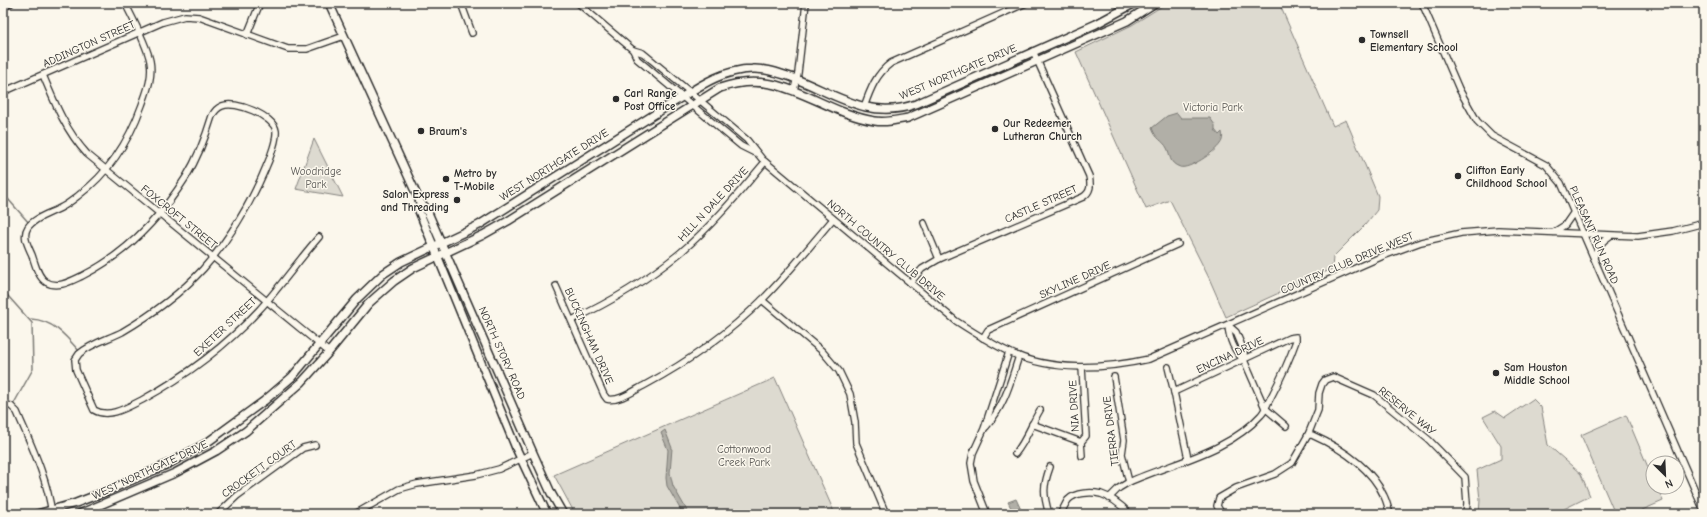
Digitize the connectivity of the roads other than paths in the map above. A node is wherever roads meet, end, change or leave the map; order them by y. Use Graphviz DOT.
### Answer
graph roads {
  1 [pos="11,3"];
  2 [pos="126,3"];
  3 [pos="260,3"];
  4 [pos="330,3"];
  5 [pos="461,3"];
  6 [pos="466,3"];
  7 [pos="578,3"];
  8 [pos="806,3"];
  9 [pos="1026,3"];
  10 [pos="1134,3"];
  11 [pos="1155,3"];
  12 [pos="1422,3"];
  13 [pos="3,8"];
  14 [pos="464,10"];
  15 [pos="139,33"];
  16 [pos="472,33"];
  17 [pos="247,35"];
  18 [pos="344,36"];
  19 [pos="633,50"];
  20 [pos="1033,51"];
  21 [pos="1038,61"];
  22 [pos="43,75"];
  23 [pos="798,80"];
  24 [pos="794,90"];
  25 [pos="3,92"];
  26 [pos="690,92"];
  27 [pos="682,97"];
  28 [pos="927,99"];
  29 [pos="699,100"];
  30 [pos="691,105"];
  31 [pos="864,107"];
  32 [pos="932,109"];
  33 [pos="757,154"];
  34 [pos="765,162"];
  35 [pos="106,170"];
  36 [pos="562,173"];
  37 [pos="568,183"];
  38 [pos="420,202"];
  39 [pos="1574,212"];
  40 [pos="160,214"];
  41 [pos="833,220"];
  42 [pos="924,223"];
  43 [pos="1704,223"];
  44 [pos="1552,233"];
  45 [pos="1583,234"];
  46 [pos="1610,236"];
  47 [pos="319,237"];
  48 [pos="441,242"];
  49 [pos="1178,244"];
  50 [pos="434,246"];
  51 [pos="446,253"];
  52 [pos="213,257"];
  53 [pos="438,257"];
  54 [pos="1594,257"];
  55 [pos="939,259"];
  56 [pos="910,283"];
  57 [pos="556,286"];
  58 [pos="762,300"];
  59 [pos="267,301"];
  60 [pos="572,320"];
  61 [pos="1228,325"];
  62 [pos="983,338"];
  63 [pos="320,345"];
  64 [pos="329,352"];
  65 [pos="1009,352"];
  66 [pos="1019,356"];
  67 [pos="1244,360"];
  68 [pos="1082,367"];
  69 [pos="1168,367"];
  70 [pos="1114,377"];
  71 [pos="1174,392"];
  72 [pos="3,404"];
  73 [pos="1265,408"];
  74 [pos="1040,410"];
  75 [pos="1032,424"];
  76 [pos="1286,426"];
  77 [pos="984,429"];
  78 [pos="1308,435"];
  79 [pos="1081,442"];
  80 [pos="315,445"];
  81 [pos="533,453"];
  82 [pos="1015,454"];
  83 [pos="1082,456"];
  84 [pos="521,459"];
  85 [pos="1188,459"];
  86 [pos="1050,467"];
  87 [pos="1129,482"];
  88 [pos="1109,498"];
  89 [pos="1704,511"];
  90 [pos="52,513"];
  91 [pos="37,514"];
  92 [pos="79,514"];
  93 [pos="218,514"];
  94 [pos="355,514"];
  95 [pos="547,514"];
  96 [pos="564,514"];
  97 [pos="886,514"];
  98 [pos="987,514"];
  99 [pos="1049,514"];
  100 [pos="1060,514"];
  101 [pos="1130,514"];
  102 [pos="1222,514"];
  103 [pos="1390,514"];
  104 [pos="1466,514"];
  1 -- 13 [label="street"];
  2 -- 15 [label="street"];
  3 -- 17 [label="street"];
  4 -- 18 [label="main road, NORTH STORY ROAD"];
  5 -- 14 [label="street"];
  6 -- 14 [label="street"];
  7 -- 19 [label="street, NORTH COUNTRY CLUB DRIVE"];
  8 -- 23 [label="street"];
  9 -- 31 [label="street"];
  10 -- 20 [label="main road, WEST NORTHGATE DRIVE"];
  11 -- 21 [label="main road, WEST NORTHGATE DRIVE"];
  12 -- 39 [label="street, PLEASANT RUN ROAD"];
  14 -- 16 [label="street"];
  15 -- 17 [label="street, ADDINGTON STREET"];
  15 -- 22 [label="street, ADDINGTON STREET"];
  15 -- 35 [label="street"];
  17 -- 18 [label="street, ADDINGTON STREET"];
  18 -- 38 [label="main road, NORTH STORY ROAD"];
  19 -- 26 [label="street, NORTH COUNTRY CLUB DRIVE"];
  19 -- 27 [label="street, NORTH COUNTRY CLUB DRIVE"];
  20 -- 21 [label="street, CASTLE STREET"];
  20 -- 28 [label="main road, WEST NORTHGATE DRIVE"];
  21 -- 32 [label="main road, WEST NORTHGATE DRIVE"];
  21 -- 55 [label="street, CASTLE STREET"];
  22 -- 25 [label="street, ADDINGTON STREET"];
  22 -- 35 [label="street, FOXCROFT STREET"];
  23 -- 24 [label="street"];
  23 -- 26 [label="main road, WEST NORTHGATE DRIVE"];
  23 -- 31 [label="main road, WEST NORTHGATE DRIVE"];
  24 -- 29 [label="main road, WEST NORTHGATE DRIVE"];
  24 -- 32 [label="main road, WEST NORTHGATE DRIVE"];
  26 -- 27 [label="main road, WEST NORTHGATE DRIVE"];
  26 -- 29 [label="street, NORTH COUNTRY CLUB DRIVE"];
  27 -- 30 [label="street, NORTH COUNTRY CLUB DRIVE"];
  27 -- 36 [label="main road, WEST NORTHGATE DRIVE"];
  28 -- 31 [label="main road, WEST NORTHGATE DRIVE"];
  28 -- 32 [label="main road"];
  29 -- 30 [label="main road, WEST NORTHGATE DRIVE"];
  29 -- 33 [label="street, NORTH COUNTRY CLUB DRIVE"];
  30 -- 33 [label="street, NORTH COUNTRY CLUB DRIVE"];
  30 -- 37 [label="main road, WEST NORTHGATE DRIVE"];
  33 -- 34 [label="street, NORTH COUNTRY CLUB DRIVE"];
  34 -- 41 [label="street, NORTH COUNTRY CLUB DRIVE"];
  34 -- 60 [label="street, HILL N DALE DRIVE"];
  35 -- 40 [label="street, FOXCROFT STREET"];
  35 -- 40 [label="street"];
  36 -- 37 [label="main road"];
  36 -- 48 [label="main road, WEST NORTHGATE DRIVE"];
  37 -- 51 [label="main road, WEST NORTHGATE DRIVE"];
  38 -- 48 [label="main road, NORTH STORY ROAD"];
  38 -- 50 [label="main road, NORTH STORY ROAD"];
  39 -- 44 [label="street"];
  39 -- 45 [label="street, PLEASANT RUN ROAD"];
  40 -- 52 [label="street, FOXCROFT STREET"];
  40 -- 52 [label="street"];
  41 -- 56 [label="street, NORTH COUNTRY CLUB DRIVE"];
  41 -- 58 [label="street"];
  42 -- 55 [label="street"];
  43 -- 46 [label="street, COUNTRY CLUB DRIVE WEST"];
  44 -- 45 [label="street, COUNTRY CLUB DRIVE WEST"];
  44 -- 61 [label="street, COUNTRY CLUB DRIVE WEST"];
  45 -- 46 [label="street, COUNTRY CLUB DRIVE WEST"];
  45 -- 54 [label="street, PLEASANT RUN ROAD"];
  46 -- 54 [label="street"];
  47 -- 59 [label="street, EXETER STREET"];
  48 -- 50 [label="main road, WEST NORTHGATE DRIVE"];
  48 -- 51 [label="main road, NORTH STORY ROAD"];
  49 -- 62 [label="street, SKYLINE DRIVE"];
  50 -- 53 [label="main road, NORTH STORY ROAD"];
  50 -- 63 [label="main road, WEST NORTHGATE DRIVE"];
  51 -- 53 [label="main road, WEST NORTHGATE DRIVE"];
  51 -- 81 [label="main road, NORTH STORY ROAD"];
  52 -- 59 [label="street, FOXCROFT STREET"];
  52 -- 59 [label="street, EXETER STREET"];
  53 -- 64 [label="main road, WEST NORTHGATE DRIVE"];
  53 -- 84 [label="main road, NORTH STORY ROAD"];
  54 -- 89 [label="street, PLEASANT RUN ROAD"];
  55 -- 56 [label="street, CASTLE STREET"];
  56 -- 62 [label="street, NORTH COUNTRY CLUB DRIVE"];
  57 -- 60 [label="street, BUCKINGHAM DRIVE"];
  58 -- 60 [label="street, BUCKINGHAM DRIVE"];
  58 -- 97 [label="street"];
  59 -- 63 [label="street, FOXCROFT STREET"];
  61 -- 67 [label="street"];
  61 -- 68 [label="street, COUNTRY CLUB DRIVE WEST"];
  62 -- 65 [label="street, NORTH COUNTRY CLUB DRIVE"];
  63 -- 64 [label="street, FOXCROFT STREET"];
  63 -- 90 [label="main road, WEST NORTHGATE DRIVE"];
  64 -- 92 [label="main road, WEST NORTHGATE DRIVE"];
  65 -- 66 [label="street, COUNTRY CLUB DRIVE WEST"];
  65 -- 77 [label="street"];
  66 -- 68 [label="street, COUNTRY CLUB DRIVE WEST"];
  66 -- 77 [label="street"];
  67 -- 71 [label="street, ENCINA DRIVE"];
  67 -- 73 [label="street"];
  67 -- 73 [label="street, ENCINA DRIVE"];
  68 -- 79 [label="street, NIA DRIVE"];
  69 -- 71 [label="street"];
  70 -- 87 [label="street, TIERRA DRIVE"];
  71 -- 85 [label="street"];
  72 -- 90 [label="street"];
  73 -- 76 [label="street"];
  73 -- 85 [label="street"];
  74 -- 75 [label="street"];
  75 -- 79 [label="street, NIA DRIVE"];
  75 -- 82 [label="street"];
  77 -- 98 [label="street"];
  78 -- 102 [label="street"];
  78 -- 103 [label="street"];
  78 -- 104 [label="street, RESERVE WAY"];
  79 -- 83 [label="street, NIA DRIVE"];
  80 -- 93 [label="street, CROCKETT COURT"];
  81 -- 84 [label="street"];
  81 -- 96 [label="main road, NORTH STORY ROAD"];
  84 -- 94 [label="street"];
  84 -- 95 [label="main road, NORTH STORY ROAD"];
  85 -- 87 [label="street"];
  86 -- 99 [label="street"];
  87 -- 88 [label="street"];
  88 -- 100 [label="street"];
  88 -- 101 [label="street"];
  90 -- 91 [label="main road, WEST NORTHGATE DRIVE"];
}
